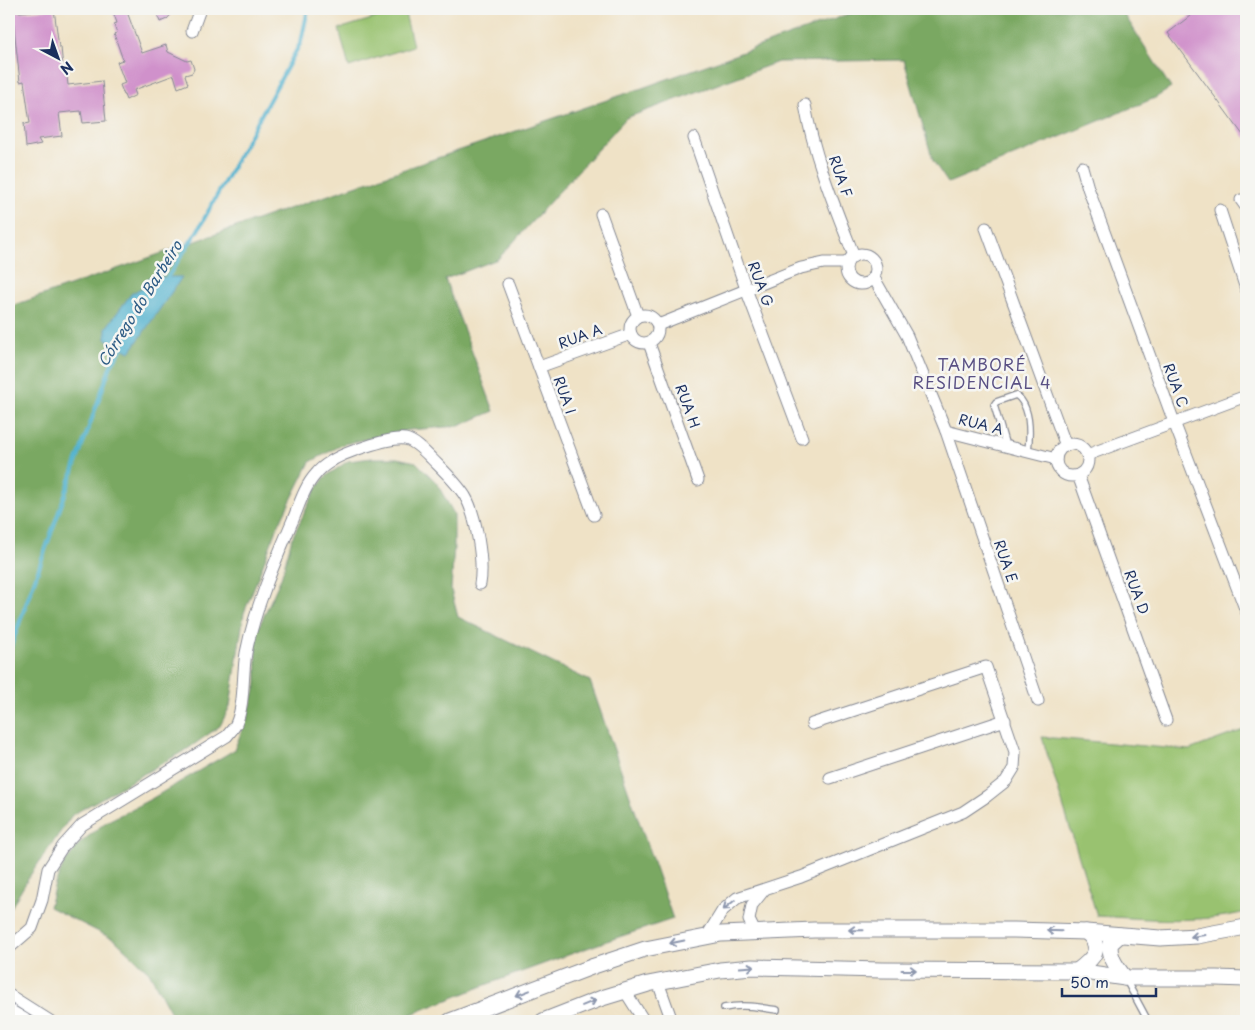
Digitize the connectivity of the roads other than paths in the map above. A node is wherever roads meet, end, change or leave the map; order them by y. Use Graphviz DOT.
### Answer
graph roads {
  1 [pos="200,9"];
  2 [pos="192,31"];
  3 [pos="805,105"];
  4 [pos="694,138"];
  5 [pos="1082,166"];
  6 [pos="1220,210"];
  7 [pos="601,214"];
  8 [pos="986,228"];
  9 [pos="850,260"];
  10 [pos="874,278"];
  11 [pos="508,284"];
  12 [pos="746,289"];
  13 [pos="1246,289"];
  14 [pos="638,316"];
  15 [pos="658,325"];
  16 [pos="630,334"];
  17 [pos="649,343"];
  18 [pos="539,367"];
  19 [pos="1246,396"];
  20 [pos="1174,422"];
  21 [pos="946,431"];
  22 [pos="802,438"];
  23 [pos="1006,446"];
  24 [pos="1066,446"];
  25 [pos="1028,451"];
  26 [pos="1087,455"];
  27 [pos="1056,459"];
  28 [pos="1078,475"];
  29 [pos="698,480"];
  30 [pos="594,516"];
  31 [pos="480,584"];
  32 [pos="1246,611"];
  33 [pos="1038,701"];
  34 [pos="1004,720"];
  35 [pos="1166,720"];
  36 [pos="812,724"];
  37 [pos="830,778"];
  38 [pos="764,890"];
  39 [pos="1246,927"];
  40 [pos="755,932"];
  41 [pos="1086,932"];
  42 [pos="1120,935"];
  43 [pos="707,936"];
  44 [pos="9,948"];
  45 [pos="1077,971"];
  46 [pos="1125,978"];
  47 [pos="1246,980"];
  48 [pos="658,982"];
  49 [pos="625,990"];
  50 [pos="9,995"];
  51 [pos="724,1008"];
  52 [pos="777,1010"];
  53 [pos="9,1012"];
  54 [pos="24,1021"];
  55 [pos="50,1021"];
  56 [pos="450,1021"];
  57 [pos="543,1021"];
  58 [pos="644,1021"];
  59 [pos="672,1021"];
  60 [pos="1148,1021"];
  1 -- 2 [label="street"];
  3 -- 9 [label="street, RUA F"];
  4 -- 12 [label="street, RUA G"];
  5 -- 20 [label="street, RUA C"];
  6 -- 13 [label="street"];
  7 -- 14 [label="street"];
  8 -- 24 [label="street"];
  9 -- 10 [label="street"];
  9 -- 10 [label="street"];
  9 -- 12 [label="street"];
  10 -- 21 [label="street, RUA A"];
  11 -- 18 [label="street, RUA I"];
  12 -- 15 [label="street"];
  12 -- 22 [label="street, RUA G"];
  14 -- 15 [label="street"];
  14 -- 16 [label="street"];
  15 -- 17 [label="street"];
  16 -- 17 [label="street"];
  16 -- 18 [label="street, RUA A"];
  17 -- 29 [label="street, RUA H"];
  18 -- 30 [label="street, RUA I"];
  19 -- 20 [label="street"];
  20 -- 26 [label="street"];
  20 -- 32 [label="street, RUA C"];
  21 -- 23 [label="street, RUA A"];
  21 -- 33 [label="street, RUA E"];
  23 -- 25 [label="street, RUA A"];
  23 -- 25 [label="lane"];
  24 -- 26 [label="street"];
  24 -- 27 [label="street"];
  25 -- 27 [label="street, RUA A"];
  26 -- 28 [label="street"];
  27 -- 28 [label="street"];
  28 -- 35 [label="street, RUA D"];
  31 -- 44 [label="street"];
  34 -- 36 [label="street"];
  34 -- 37 [label="street"];
  34 -- 38 [label="street"];
  38 -- 40 [label="street"];
  38 -- 43 [label="street, one-way"];
  39 -- 42 [label="main road, one-way"];
  41 -- 40 [label="main road, one-way"];
  40 -- 43 [label="main road"];
  41 -- 42 [label="main road"];
  41 -- 45 [label="main road"];
  42 -- 46 [label="main road"];
  43 -- 56 [label="main road, one-way"];
  45 -- 46 [label="main road"];
  48 -- 45 [label="main road, one-way"];
  46 -- 47 [label="main road"];
  46 -- 60 [label="lane"];
  48 -- 49 [label="main road"];
  48 -- 59 [label="street"];
  57 -- 49 [label="main road, one-way"];
  49 -- 58 [label="street"];
  50 -- 55 [label="street"];
  51 -- 52 [label="lane"];
  53 -- 54 [label="main road"];
}
